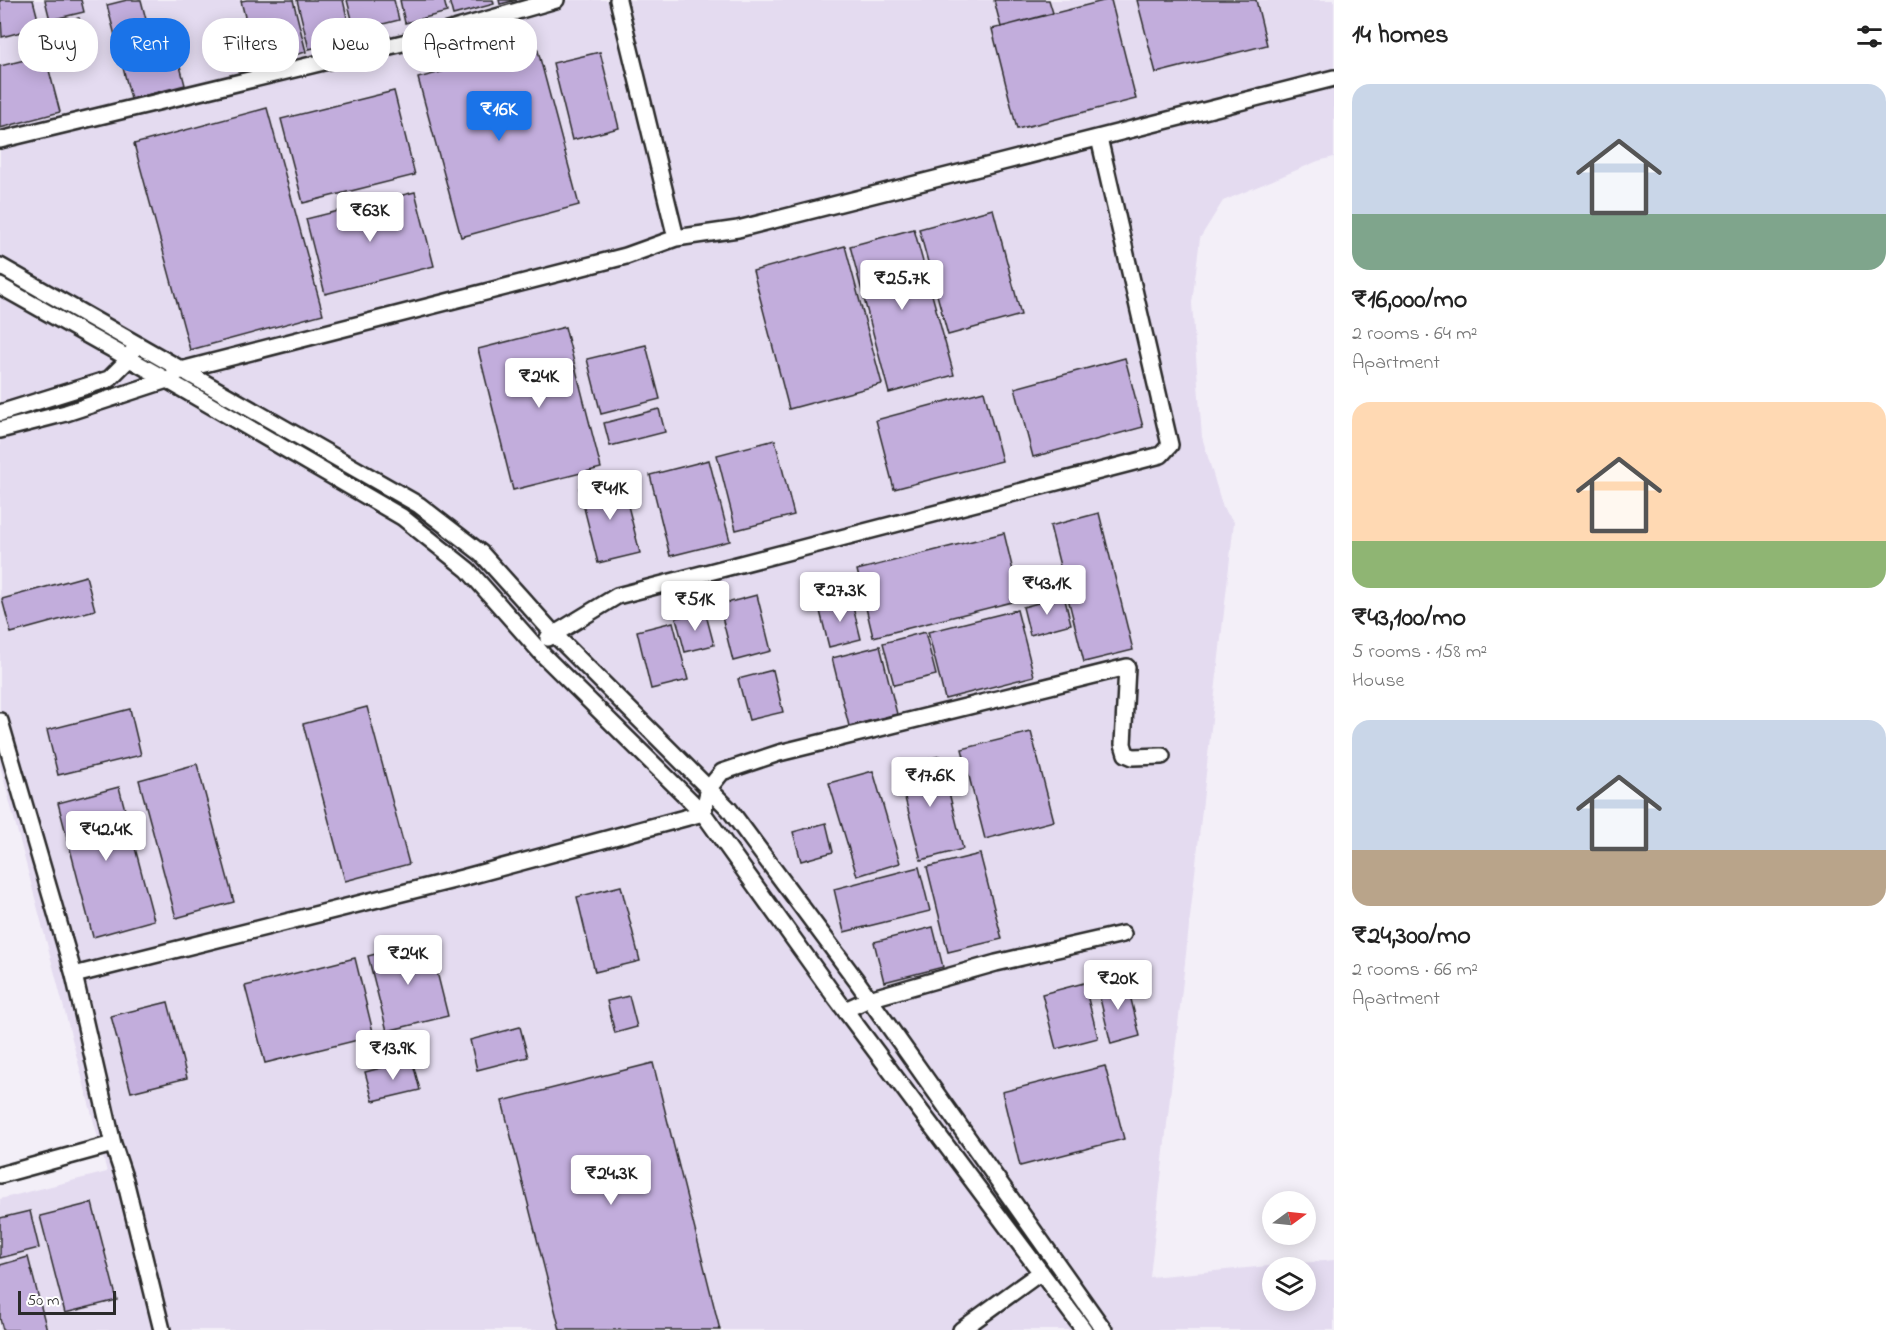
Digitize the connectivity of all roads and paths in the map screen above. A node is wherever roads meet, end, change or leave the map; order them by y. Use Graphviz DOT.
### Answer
graph roads {
  1 [pos="556,0"];
  2 [pos="618,0"];
  3 [pos="1334,78"];
  4 [pos="1099,138"];
  5 [pos="0,140"];
  6 [pos="676,238"];
  7 [pos="0,266"];
  8 [pos="0,286"];
  9 [pos="137,344"];
  10 [pos="129,359"];
  11 [pos="181,370"];
  12 [pos="167,380"];
  13 [pos="0,413"];
  14 [pos="0,430"];
  15 [pos="553,633"];
  16 [pos="536,648"];
  17 [pos="0,721"];
  18 [pos="1162,756"];
  19 [pos="708,788"];
  20 [pos="703,813"];
  21 [pos="1123,934"];
  22 [pos="75,975"];
  23 [pos="868,999"];
  24 [pos="845,1010"];
  25 [pos="113,1144"];
  26 [pos="0,1175"];
  27 [pos="1041,1272"];
  28 [pos="162,1330"];
  29 [pos="961,1330"];
  30 [pos="1084,1330"];
  31 [pos="1104,1330"];
  1 -- 5 [label="street"];
  2 -- 6 [label="street"];
  3 -- 4 [label="street"];
  4 -- 6 [label="street"];
  4 -- 15 [label="street"];
  6 -- 11 [label="street"];
  7 -- 9 [label="street"];
  8 -- 10 [label="street"];
  9 -- 10 [label="street"];
  9 -- 11 [label="street"];
  10 -- 12 [label="street"];
  10 -- 13 [label="street"];
  11 -- 12 [label="street"];
  11 -- 15 [label="street"];
  12 -- 14 [label="street"];
  12 -- 16 [label="street"];
  15 -- 16 [label="street"];
  15 -- 19 [label="street"];
  16 -- 20 [label="street"];
  17 -- 22 [label="street"];
  18 -- 19 [label="street"];
  19 -- 20 [label="street"];
  19 -- 23 [label="street"];
  20 -- 22 [label="street"];
  20 -- 24 [label="street"];
  21 -- 23 [label="street"];
  22 -- 25 [label="street"];
  23 -- 24 [label="street"];
  23 -- 31 [label="street"];
  24 -- 27 [label="street"];
  25 -- 26 [label="street"];
  25 -- 28 [label="street"];
  27 -- 29 [label="street"];
  27 -- 30 [label="street"];
}
